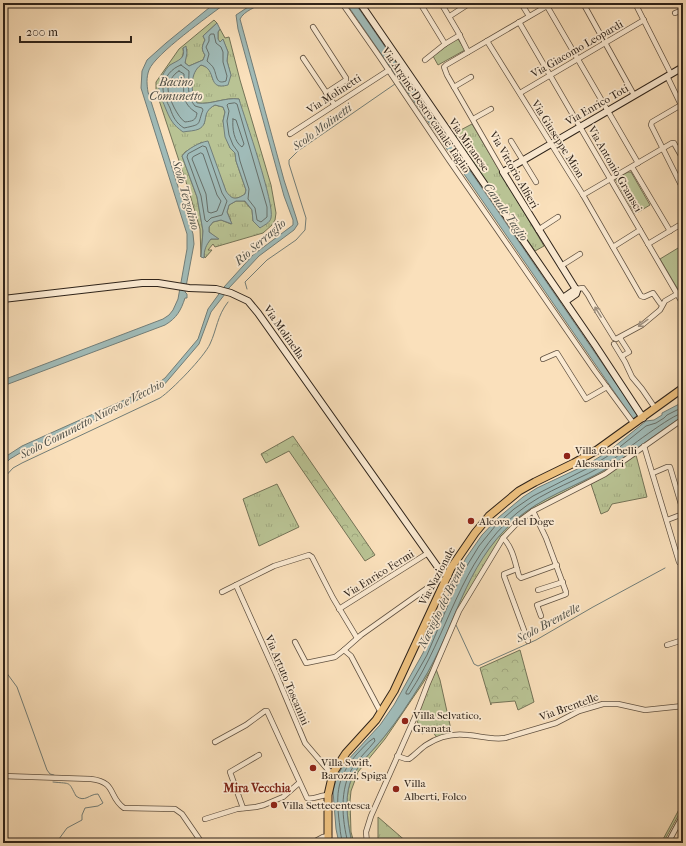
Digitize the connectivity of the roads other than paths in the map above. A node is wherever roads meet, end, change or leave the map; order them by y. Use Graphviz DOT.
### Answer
graph roads {
  1 [pos="342,3"];
  2 [pos="360,3"];
  3 [pos="420,3"];
  4 [pos="441,3"];
  5 [pos="470,3"];
  6 [pos="521,3"];
  7 [pos="552,3"];
  8 [pos="584,3"];
  9 [pos="635,3"];
  10 [pos="547,6"];
  11 [pos="683,10"];
  12 [pos="675,13"];
  13 [pos="450,16"];
  14 [pos="530,16"];
  15 [pos="644,20"];
  16 [pos="519,22"];
  17 [pos="313,28"];
  18 [pos="460,35"];
  19 [pos="487,41"];
  20 [pos="605,42"];
  21 [pos="445,44"];
  22 [pos="468,52"];
  23 [pos="303,58"];
  24 [pos="578,59"];
  25 [pos="425,60"];
  26 [pos="683,67"];
  27 [pos="388,70"];
  28 [pos="550,75"];
  29 [pos="669,75"];
  30 [pos="471,77"];
  31 [pos="454,87"];
  32 [pos="326,93"];
  33 [pos="520,93"];
  34 [pos="634,95"];
  35 [pos="334,104"];
  36 [pos="491,109"];
  37 [pos="608,110"];
  38 [pos="473,119"];
  39 [pos="580,127"];
  40 [pos="290,134"];
  41 [pos="511,141"];
  42 [pos="551,144"];
  43 [pos="663,149"];
  44 [pos="683,160"];
  45 [pos="522,161"];
  46 [pos="638,163"];
  47 [pos="632,167"];
  48 [pos="503,172"];
  49 [pos="610,179"];
  50 [pos="536,182"];
  51 [pos="683,189"];
  52 [pos="583,195"];
  53 [pos="558,217"];
  54 [pos="683,223"];
  55 [pos="538,230"];
  56 [pos="640,230"];
  57 [pos="670,231"];
  58 [pos="648,244"];
  59 [pos="613,247"];
  60 [pos="580,254"];
  61 [pos="561,266"];
  62 [pos="576,289"];
  63 [pos="677,294"];
  64 [pos="3,298"];
  65 [pos="564,300"];
  66 [pos="683,304"];
  67 [pos="662,305"];
  68 [pos="620,338"];
  69 [pos="614,344"];
  70 [pos="622,355"];
  71 [pos="543,359"];
  72 [pos="607,387"];
  73 [pos="683,388"];
  74 [pos="655,408"];
  75 [pos="683,419"];
  76 [pos="638,421"];
  77 [pos="644,446"];
  78 [pos="653,473"];
  79 [pos="533,511"];
  80 [pos="683,511"];
  81 [pos="683,514"];
  82 [pos="667,520"];
  83 [pos="503,538"];
  84 [pos="428,553"];
  85 [pos="679,562"];
  86 [pos="557,565"];
  87 [pos="517,569"];
  88 [pos="444,578"];
  89 [pos="563,582"];
  90 [pos="236,585"];
  91 [pos="538,590"];
  92 [pos="222,592"];
  93 [pos="339,609"];
  94 [pos="541,616"];
  95 [pos="357,638"];
  96 [pos="683,640"];
  97 [pos="528,641"];
  98 [pos="295,642"];
  99 [pos="667,645"];
  100 [pos="344,650"];
  101 [pos="683,706"];
  102 [pos="382,712"];
  103 [pos="215,742"];
  104 [pos="259,755"];
  105 [pos="397,756"];
  106 [pos="333,773"];
  107 [pos="3,776"];
  108 [pos="299,784"];
  109 [pos="328,795"];
  110 [pos="243,808"];
  111 [pos="683,815"];
  112 [pos="205,819"];
  113 [pos="329,839"];
  114 [pos="202,843"];
  115 [pos="312,843"];
  116 [pos="367,843"];
  117 [pos="668,843"];
  1 -- 27 [label="street, Via Argine Destro canale Taglio"];
  2 -- 65 [label="street, Via Miranese"];
  3 -- 21 [label="street"];
  4 -- 13 [label="street"];
  5 -- 13 [label="street"];
  6 -- 14 [label="street"];
  7 -- 10 [label="street"];
  8 -- 20 [label="street"];
  9 -- 15 [label="street"];
  10 -- 14 [label="street"];
  10 -- 24 [label="street"];
  11 -- 12 [label="street"];
  13 -- 18 [label="street"];
  14 -- 16 [label="street"];
  15 -- 20 [label="street, Via Giacomo Leopardi"];
  15 -- 29 [label="street"];
  16 -- 19 [label="street"];
  16 -- 28 [label="street, Via Antonio Gramsci"];
  17 -- 32 [label="street"];
  18 -- 21 [label="street"];
  18 -- 22 [label="street"];
  19 -- 22 [label="street"];
  19 -- 33 [label="street, Via Giuseppe Mion"];
  20 -- 24 [label="street, Via Giacomo Leopardi"];
  20 -- 34 [label="street"];
  21 -- 25 [label="street"];
  22 -- 31 [label="street, Via Vittorio Alfieri"];
  23 -- 32 [label="street"];
  24 -- 28 [label="street, Via Giacomo Leopardi"];
  24 -- 37 [label="street"];
  26 -- 29 [label="street, Via Enrico Toti"];
  27 -- 35 [label="street, Via Molinetti"];
  27 -- 72 [label="street, Via Argine Destro canale Taglio"];
  28 -- 33 [label="street, Via Giacomo Leopardi"];
  28 -- 39 [label="street, Via Antonio Gramsci"];
  29 -- 34 [label="street, Via Enrico Toti"];
  29 -- 43 [label="street"];
  30 -- 31 [label="street"];
  31 -- 38 [label="street, Via Vittorio Alfieri"];
  32 -- 35 [label="street"];
  33 -- 42 [label="street, Via Giuseppe Mion"];
  34 -- 37 [label="street, Via Enrico Toti"];
  35 -- 40 [label="street, Via Molinetti"];
  36 -- 38 [label="street"];
  37 -- 39 [label="street, Via Enrico Toti"];
  37 -- 46 [label="street"];
  38 -- 48 [label="street, Via Vittorio Alfieri"];
  39 -- 42 [label="street, Via Enrico Toti"];
  39 -- 49 [label="street, Via Antonio Gramsci"];
  41 -- 45 [label="street"];
  42 -- 45 [label="street, Via Enrico Toti"];
  42 -- 52 [label="street, Via Giuseppe Mion"];
  43 -- 44 [label="street"];
  43 -- 46 [label="street"];
  43 -- 51 [label="street"];
  45 -- 48 [label="street, Via Enrico Toti"];
  45 -- 50 [label="street"];
  46 -- 47 [label="street"];
  47 -- 49 [label="street"];
  47 -- 57 [label="street"];
  48 -- 55 [label="street, Via Vittorio Alfieri"];
  49 -- 52 [label="street"];
  49 -- 56 [label="street, Via Antonio Gramsci"];
  52 -- 59 [label="street, Via Giuseppe Mion"];
  53 -- 55 [label="street"];
  54 -- 57 [label="street"];
  55 -- 61 [label="street, Via Vittorio Alfieri"];
  56 -- 58 [label="street, Via Antonio Gramsci"];
  56 -- 59 [label="street"];
  57 -- 58 [label="street"];
  58 -- 63 [label="street, Via Antonio Gramsci"];
  59 -- 67 [label="street, Via Giuseppe Mion"];
  60 -- 61 [label="street"];
  61 -- 62 [label="street, Via Vittorio Alfieri"];
  62 -- 65 [label="street"];
  68 -- 62 [label="street, Via Vittorio Alfieri, one-way"];
  63 -- 66 [label="street, Via Antonio Gramsci"];
  63 -- 67 [label="street"];
  64 -- 84 [label="street, Via Molinella"];
  65 -- 76 [label="street, Via Miranese"];
  67 -- 68 [label="street, one-way"];
  68 -- 70 [label="street"];
  69 -- 70 [label="street"];
  70 -- 74 [label="street"];
  71 -- 72 [label="street"];
  72 -- 76 [label="street, Via Argine Destro canale Taglio"];
  73 -- 74 [label="main road, Via Nazionale"];
  74 -- 76 [label="main road, Via Nazionale"];
  75 -- 77 [label="street"];
  76 -- 88 [label="main road, Via Nazionale"];
  77 -- 78 [label="street"];
  77 -- 79 [label="street"];
  78 -- 80 [label="street"];
  78 -- 82 [label="street"];
  79 -- 83 [label="street"];
  79 -- 86 [label="street"];
  81 -- 82 [label="street"];
  82 -- 85 [label="street"];
  83 -- 87 [label="street"];
  83 -- 105 [label="street"];
  84 -- 88 [label="street, Via Molinella"];
  84 -- 93 [label="street, Via Enrico Fermi"];
  86 -- 87 [label="street"];
  86 -- 89 [label="street"];
  87 -- 97 [label="street"];
  88 -- 95 [label="street"];
  88 -- 102 [label="main road, Via Nazionale"];
  89 -- 91 [label="street"];
  89 -- 94 [label="street"];
  90 -- 92 [label="street"];
  90 -- 93 [label="street"];
  90 -- 106 [label="street, Via Artuto Toscanini"];
  93 -- 95 [label="street"];
  95 -- 100 [label="street"];
  96 -- 99 [label="street"];
  98 -- 100 [label="street"];
  100 -- 102 [label="street"];
  101 -- 105 [label="street, Via Brentelle"];
  102 -- 106 [label="main road, Via Nazionale"];
  103 -- 108 [label="street"];
  104 -- 110 [label="street"];
  105 -- 116 [label="street"];
  106 -- 109 [label="main road, Via Nazionale"];
  107 -- 114 [label="street"];
  108 -- 109 [label="street"];
  108 -- 110 [label="street"];
  109 -- 113 [label="main road, Via Nazionale"];
  110 -- 112 [label="street"];
  111 -- 117 [label="street"];
  113 -- 115 [label="street"];
}
